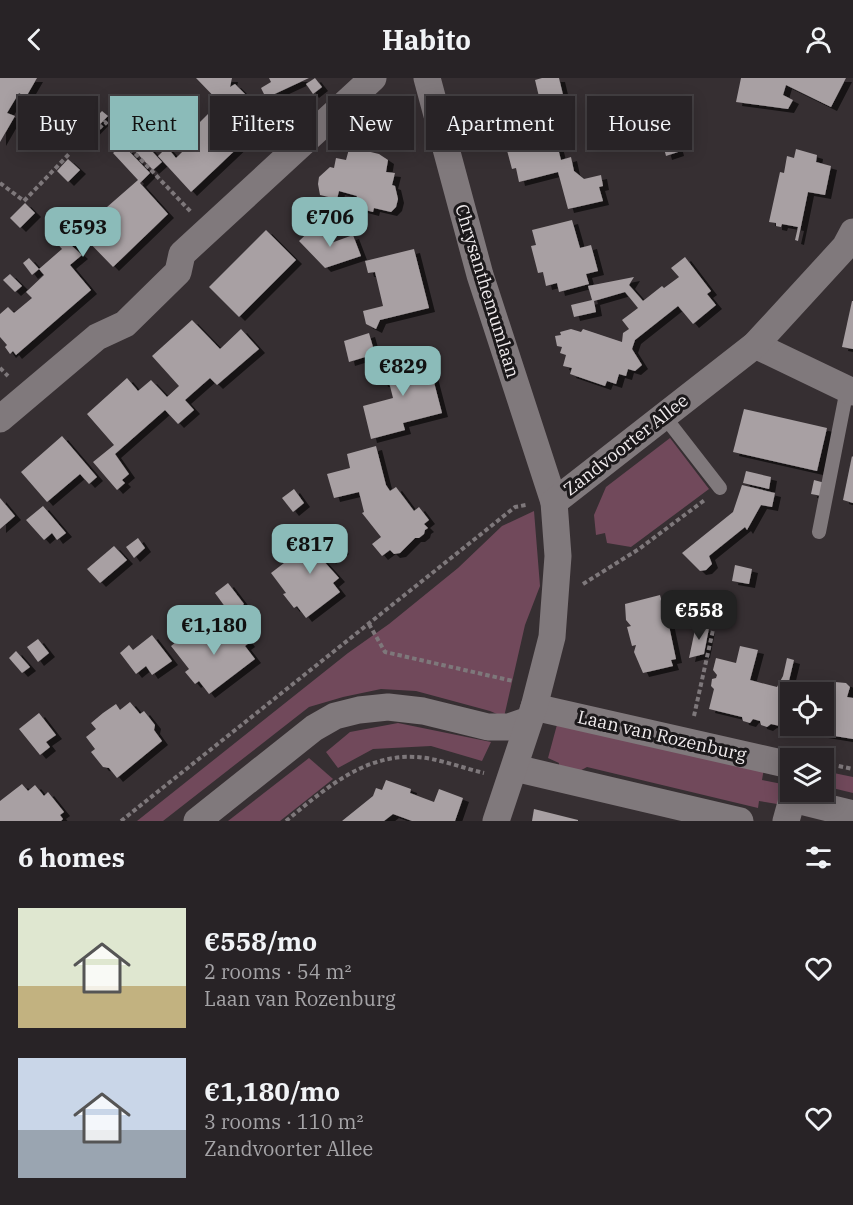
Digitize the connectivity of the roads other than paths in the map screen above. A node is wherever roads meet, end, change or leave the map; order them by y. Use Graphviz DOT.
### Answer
graph roads {
  1 [pos="373,78"];
  2 [pos="427,78"];
  3 [pos="853,232"];
  4 [pos="755,345"];
  5 [pos="850,391"];
  6 [pos="664,416"];
  7 [pos="0,418"];
  8 [pos="720,488"];
  9 [pos="554,502"];
  10 [pos="819,532"];
  11 [pos="534,705"];
  12 [pos="780,763"];
  13 [pos="513,774"];
  14 [pos="790,804"];
  15 [pos="853,814"];
  16 [pos="197,821"];
  17 [pos="496,821"];
  18 [pos="740,821"];
  1 -- 7 [label="street"];
  2 -- 9 [label="street, Chrysanthemumlaan"];
  3 -- 4 [label="street, Zandvoorter Allee"];
  4 -- 5 [label="street"];
  4 -- 6 [label="street, Zandvoorter Allee"];
  5 -- 10 [label="lane"];
  6 -- 8 [label="lane"];
  6 -- 9 [label="street, Zandvoorter Allee"];
  9 -- 11 [label="street, Zandvoorter Allee"];
  11 -- 12 [label="street, Laan van Rozenburg"];
  11 -- 13 [label="street, Zandvoorter Allee"];
  11 -- 16 [label="street"];
  13 -- 17 [label="street, Zandvoorter Allee"];
  13 -- 18 [label="street"];
  14 -- 15 [label="street"];
}
